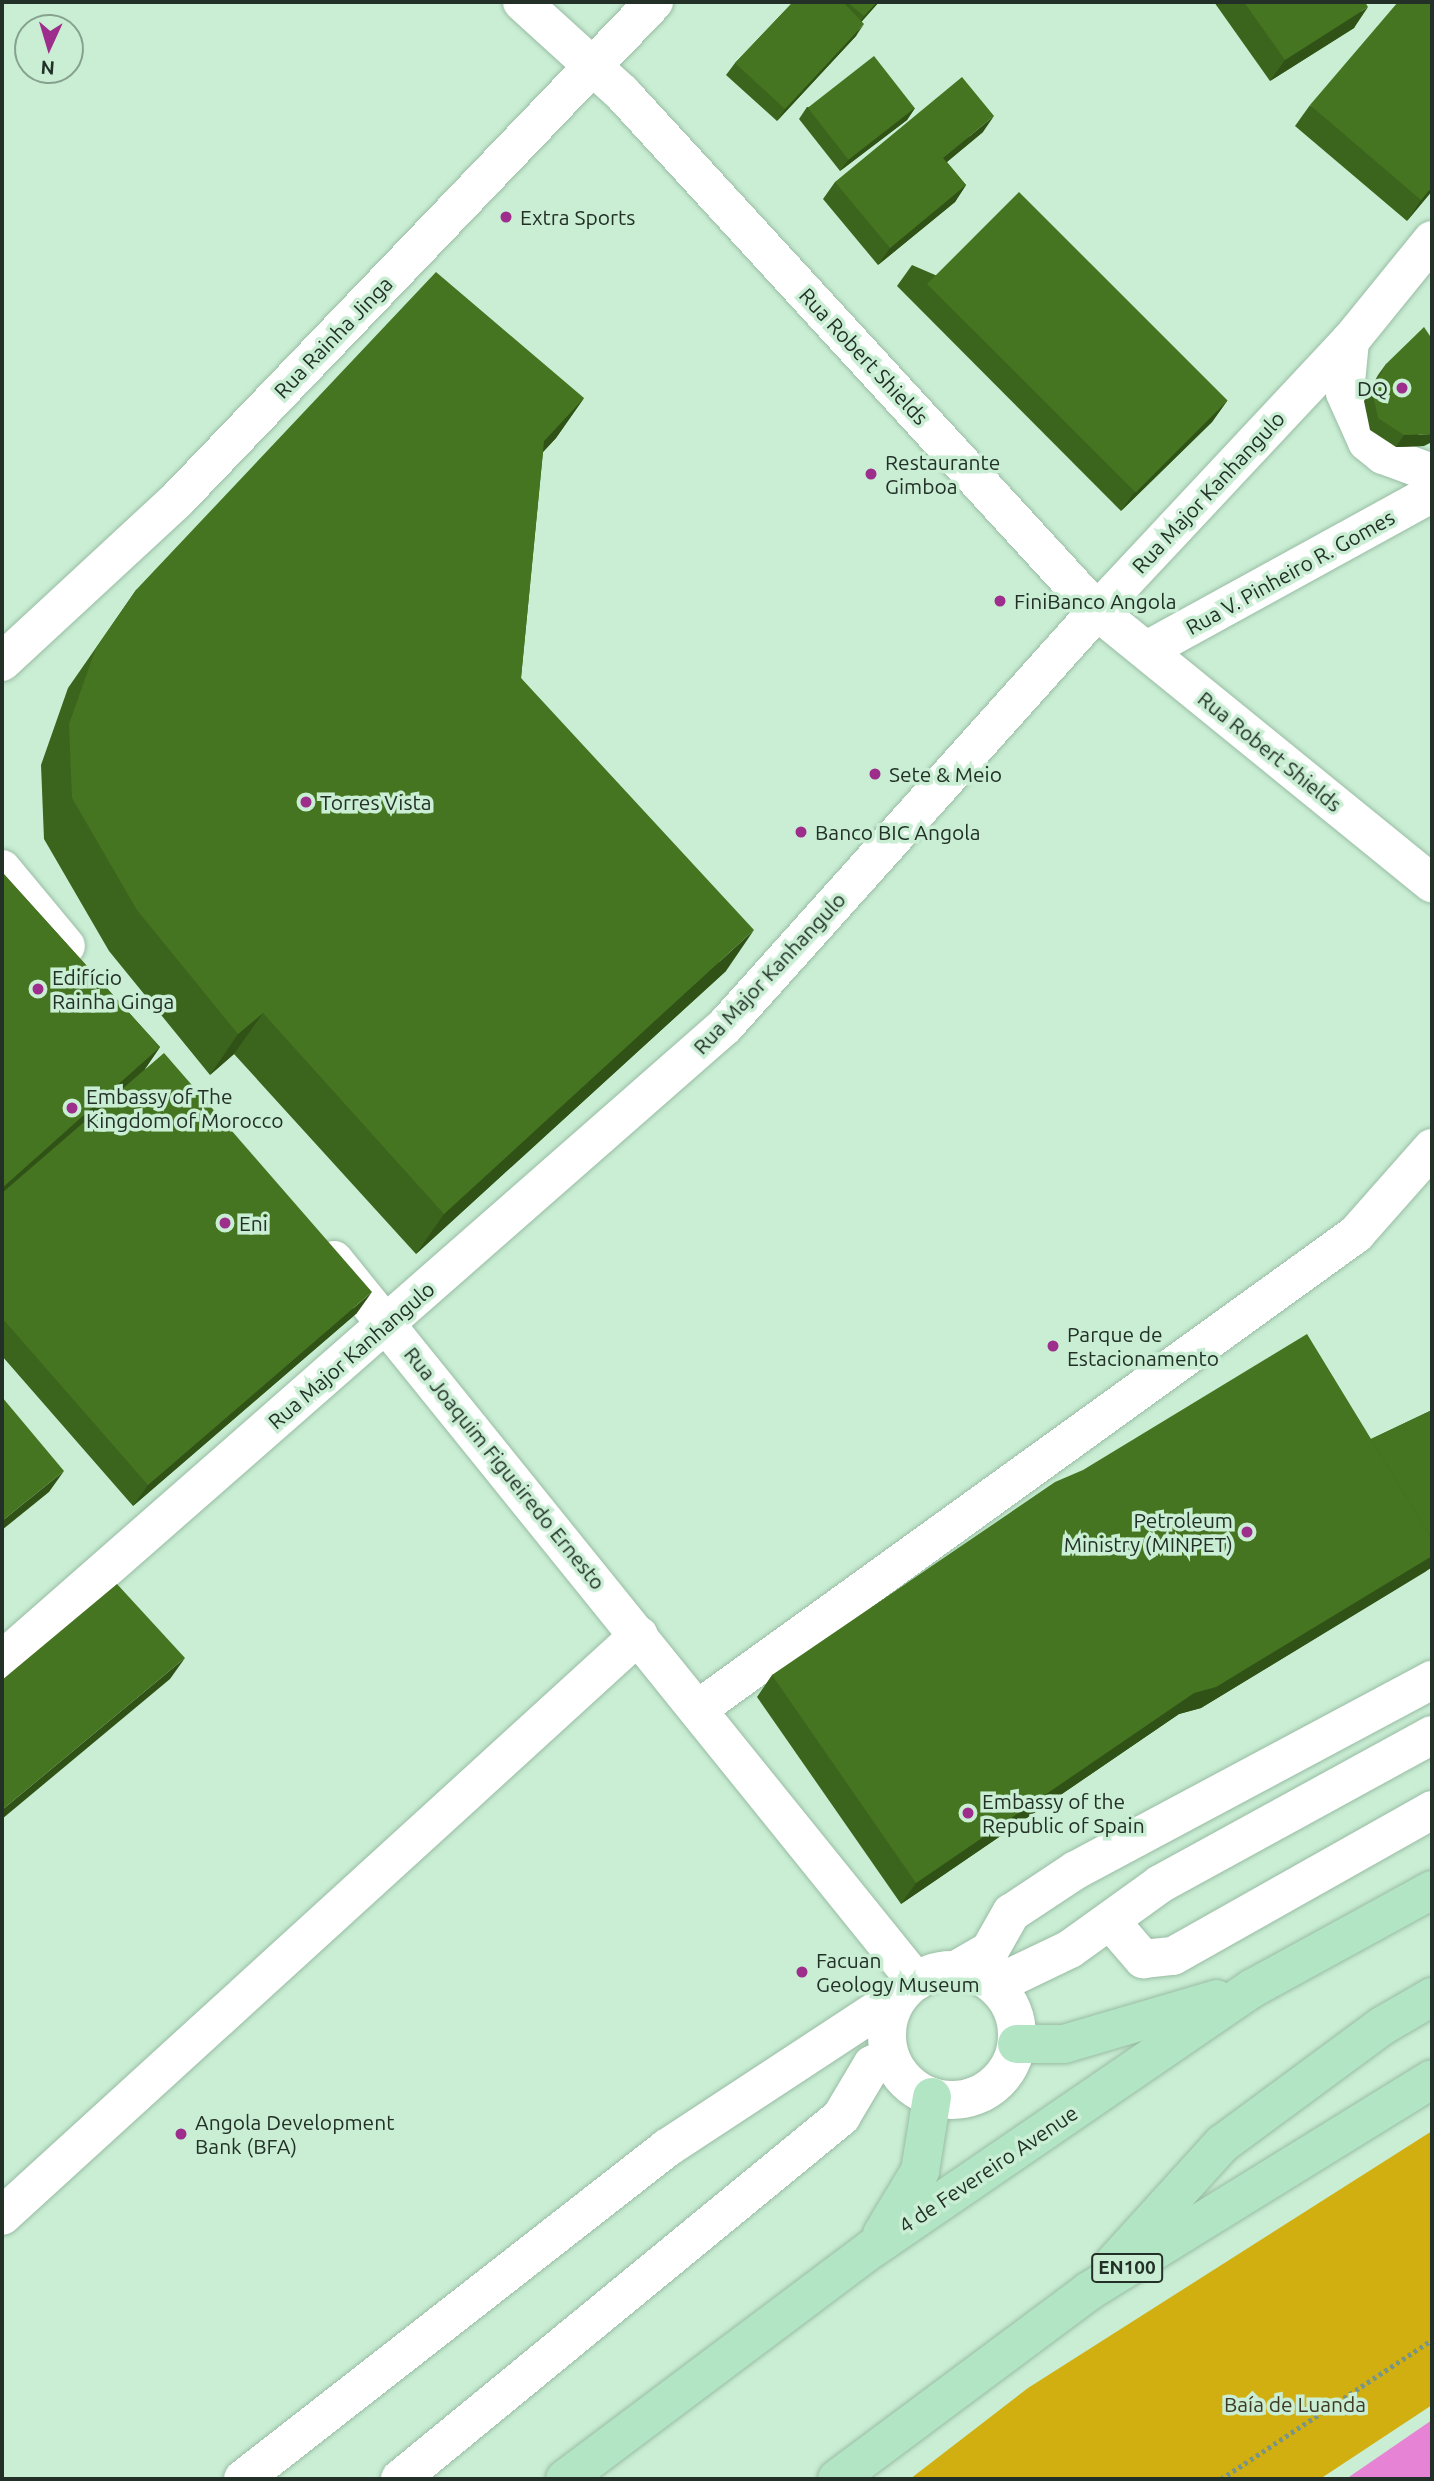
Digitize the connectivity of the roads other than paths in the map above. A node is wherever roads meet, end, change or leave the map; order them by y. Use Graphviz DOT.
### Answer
graph roads {
  1 [pos="522,2"];
  2 [pos="654,2"];
  3 [pos="590,68"];
  4 [pos="1432,240"];
  5 [pos="1350,341"];
  6 [pos="1432,472"];
  7 [pos="1432,493"];
  8 [pos="1097,611"];
  9 [pos="1147,650"];
  10 [pos="2,662"];
  11 [pos="2,869"];
  12 [pos="1432,883"];
  13 [pos="88,973"];
  14 [pos="1432,1148"];
  15 [pos="307,1230"];
  16 [pos="388,1322"];
  17 [pos="639,1635"];
  18 [pos="2,1660"];
  19 [pos="1432,1680"];
  20 [pos="698,1709"];
  21 [pos="1432,1735"];
  22 [pos="1432,1810"];
  23 [pos="1432,1890"];
  24 [pos="1112,1923"];
  25 [pos="956,1970"];
  26 [pos="995,1985"];
  27 [pos="908,1988"];
  28 [pos="1253,1988"];
  29 [pos="1432,1997"];
  30 [pos="1017,2044"];
  31 [pos="890,2056"];
  32 [pos="1432,2079"];
  33 [pos="932,2097"];
  34 [pos="2,2216"];
  35 [pos="873,2248"];
  36 [pos="1089,2291"];
  37 [pos="243,2479"];
  38 [pos="400,2479"];
  39 [pos="565,2479"];
  40 [pos="837,2479"];
  1 -- 3 [label="street, Rua Robert Shields"];
  2 -- 3 [label="street, Rua Rainha Jinga"];
  3 -- 8 [label="street, Rua Robert Shields"];
  3 -- 10 [label="street, Rua Rainha Jinga"];
  4 -- 5 [label="street, Rua Major Kanhangulo"];
  5 -- 6 [label="street"];
  5 -- 8 [label="street, Rua Major Kanhangulo"];
  7 -- 9 [label="street, Rua V. Pinheiro R. Gomes"];
  8 -- 9 [label="street, Rua Robert Shields"];
  8 -- 16 [label="street, Rua Major Kanhangulo"];
  9 -- 12 [label="street, Rua Robert Shields"];
  11 -- 13 [label="street"];
  14 -- 20 [label="street"];
  15 -- 16 [label="street, Rua Joaquim Figueiredo Ernesto"];
  16 -- 17 [label="street, Rua Joaquim Figueiredo Ernesto"];
  16 -- 18 [label="street, Rua Major Kanhangulo"];
  17 -- 20 [label="street, Rua Joaquim Figueiredo Ernesto"];
  17 -- 34 [label="street"];
  19 -- 25 [label="street"];
  20 -- 27 [label="street, Rua Joaquim Figueiredo Ernesto"];
  21 -- 24 [label="street"];
  22 -- 24 [label="street"];
  23 -- 28 [label="main road, 4 de Fevereiro Avenue"];
  24 -- 26 [label="street"];
  25 -- 26 [label="street"];
  25 -- 27 [label="street"];
  26 -- 30 [label="street"];
  27 -- 31 [label="street"];
  27 -- 37 [label="street"];
  28 -- 30 [label="main road"];
  28 -- 35 [label="main road, 4 de Fevereiro Avenue"];
  29 -- 36 [label="main road, EN100"];
  30 -- 33 [label="street"];
  31 -- 33 [label="street"];
  31 -- 38 [label="street"];
  32 -- 36 [label="main road, EN100"];
  33 -- 35 [label="main road"];
  35 -- 39 [label="main road, 4 de Fevereiro Avenue"];
  36 -- 40 [label="main road, EN100"];
}
